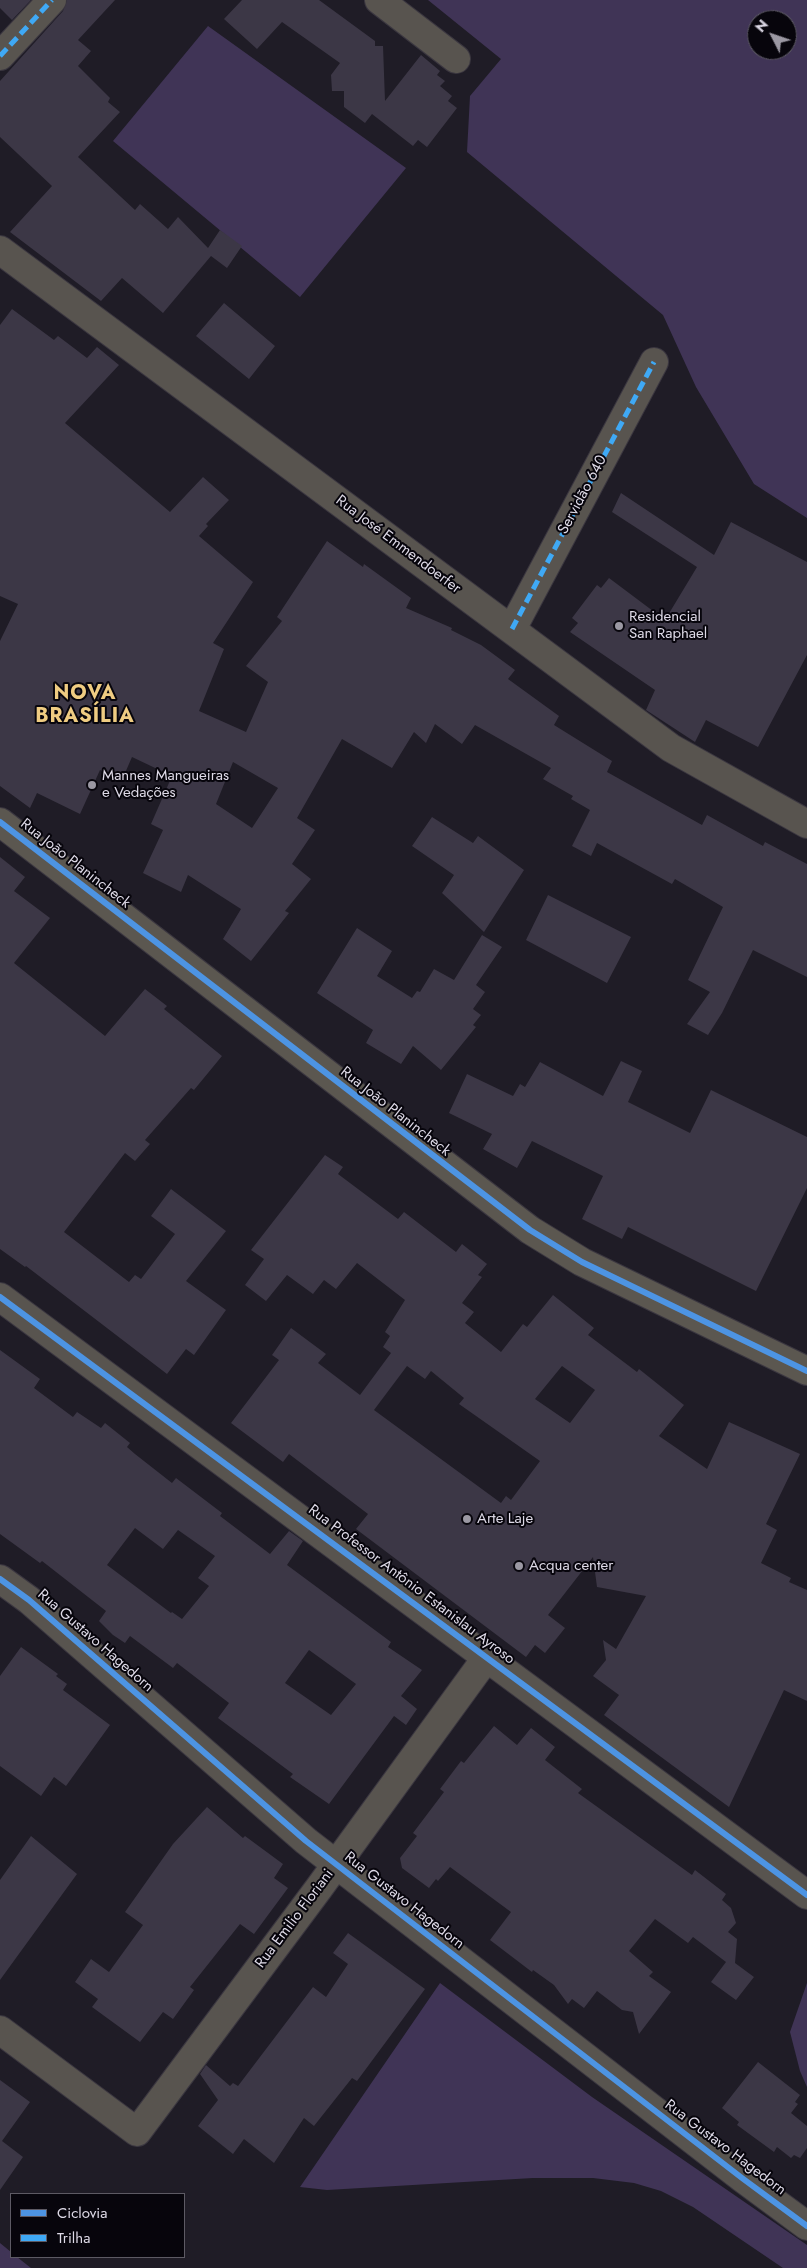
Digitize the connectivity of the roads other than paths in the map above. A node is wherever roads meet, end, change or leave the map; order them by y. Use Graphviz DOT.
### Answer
graph roads {
  1 [pos="52,0"];
  2 [pos="379,0"];
  3 [pos="0,56"];
  4 [pos="456,59"];
  5 [pos="0,250"];
  6 [pos="654,362"];
  7 [pos="512,629"];
  8 [pos="0,822"];
  9 [pos="807,824"];
  10 [pos="0,1296"];
  11 [pos="807,1371"];
  12 [pos="0,1579"];
  13 [pos="487,1657"];
  14 [pos="336,1865"];
  15 [pos="807,1895"];
  16 [pos="0,2030"];
  17 [pos="807,2226"];
  1 -- 3 [label="street"];
  2 -- 4 [label="street"];
  5 -- 7 [label="street, Rua José Emmendoerfer"];
  6 -- 7 [label="street, Servidão 640"];
  7 -- 9 [label="street, Rua José Emmendoerfer"];
  8 -- 11 [label="main road, Rua João Planincheck"];
  10 -- 13 [label="street, Rua Professor Antônio Estanislau Ayroso"];
  12 -- 14 [label="street, Rua Gustavo Hagedorn"];
  13 -- 14 [label="street, Rua Emilio Floriani"];
  13 -- 15 [label="street, Rua Professor Antônio Estanislau Ayroso"];
  14 -- 16 [label="street, Rua Emilio Floriani"];
  14 -- 17 [label="street, Rua Gustavo Hagedorn"];
}
